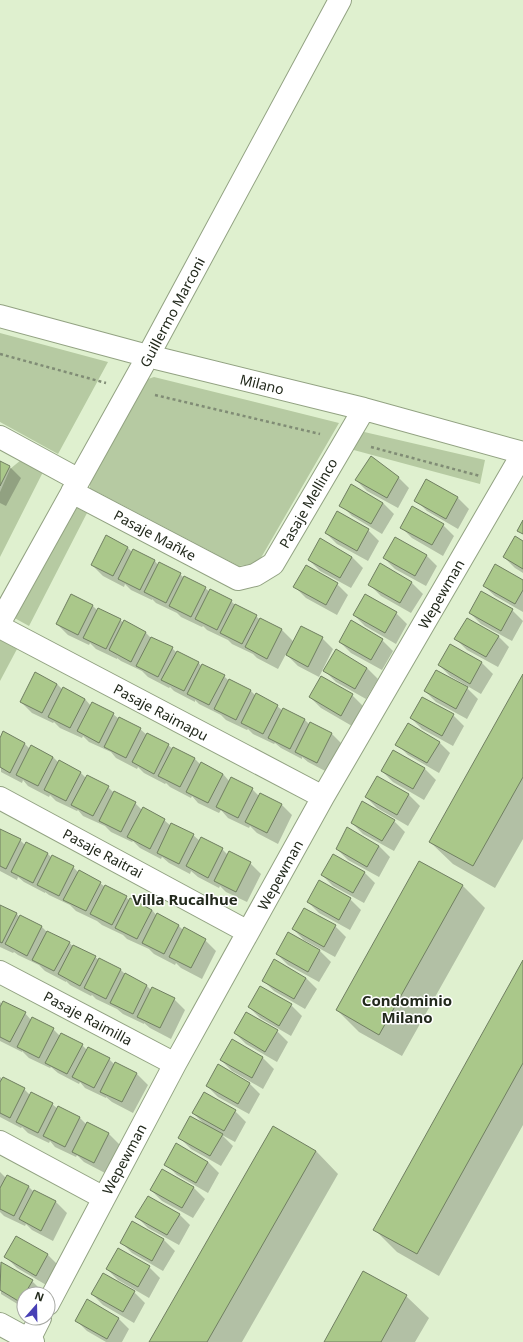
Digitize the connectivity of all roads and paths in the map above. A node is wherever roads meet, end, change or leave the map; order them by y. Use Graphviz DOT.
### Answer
graph roads {
  1 [pos="340,0"];
  2 [pos="0,316"];
  3 [pos="0,354"];
  4 [pos="148,356"];
  5 [pos="130,389"];
  6 [pos="364,409"];
  7 [pos="0,437"];
  8 [pos="345,440"];
  9 [pos="523,453"];
  10 [pos="505,483"];
  11 [pos="75,486"];
  12 [pos="238,578"];
  13 [pos="2,617"];
  14 [pos="323,797"];
  15 [pos="0,798"];
  16 [pos="248,932"];
  17 [pos="0,972"];
  18 [pos="175,1064"];
  19 [pos="0,1142"];
  20 [pos="104,1198"];
  21 [pos="56,1289"];
  22 [pos="0,1324"];
  23 [pos="37,1326"];
  24 [pos="31,1341"];
  1 -- 4 [label="street, Guillermo Marconi"];
  2 -- 4 [label="street, Milano"];
  3 -- 5 [label="path"];
  4 -- 5 [label="street, Guillermo Marconi"];
  4 -- 6 [label="street, Milano"];
  5 -- 8 [label="path"];
  5 -- 11 [label="street, Guillermo Marconi"];
  6 -- 8 [label="street, Pasaje Mellinco"];
  6 -- 9 [label="street, Milano"];
  7 -- 11 [label="street, Pasaje Mañke"];
  8 -- 10 [label="path"];
  8 -- 12 [label="street, Pasaje Mellinco"];
  9 -- 10 [label="street, Wepewman"];
  10 -- 14 [label="street, Wepewman"];
  11 -- 12 [label="street, Pasaje Mañke"];
  11 -- 13 [label="street, Guillermo Marconi"];
  13 -- 14 [label="street, Pasaje Raimapu"];
  14 -- 16 [label="street, Wepewman"];
  15 -- 16 [label="street, Pasaje Raitrai"];
  16 -- 18 [label="street, Wepewman"];
  17 -- 18 [label="street, Pasaje Raimilla"];
  18 -- 20 [label="street, Wepewman"];
  19 -- 20 [label="street"];
  20 -- 21 [label="street, Wepewman"];
  22 -- 24 [label="street"];
  23 -- 24 [label="street"];
}
